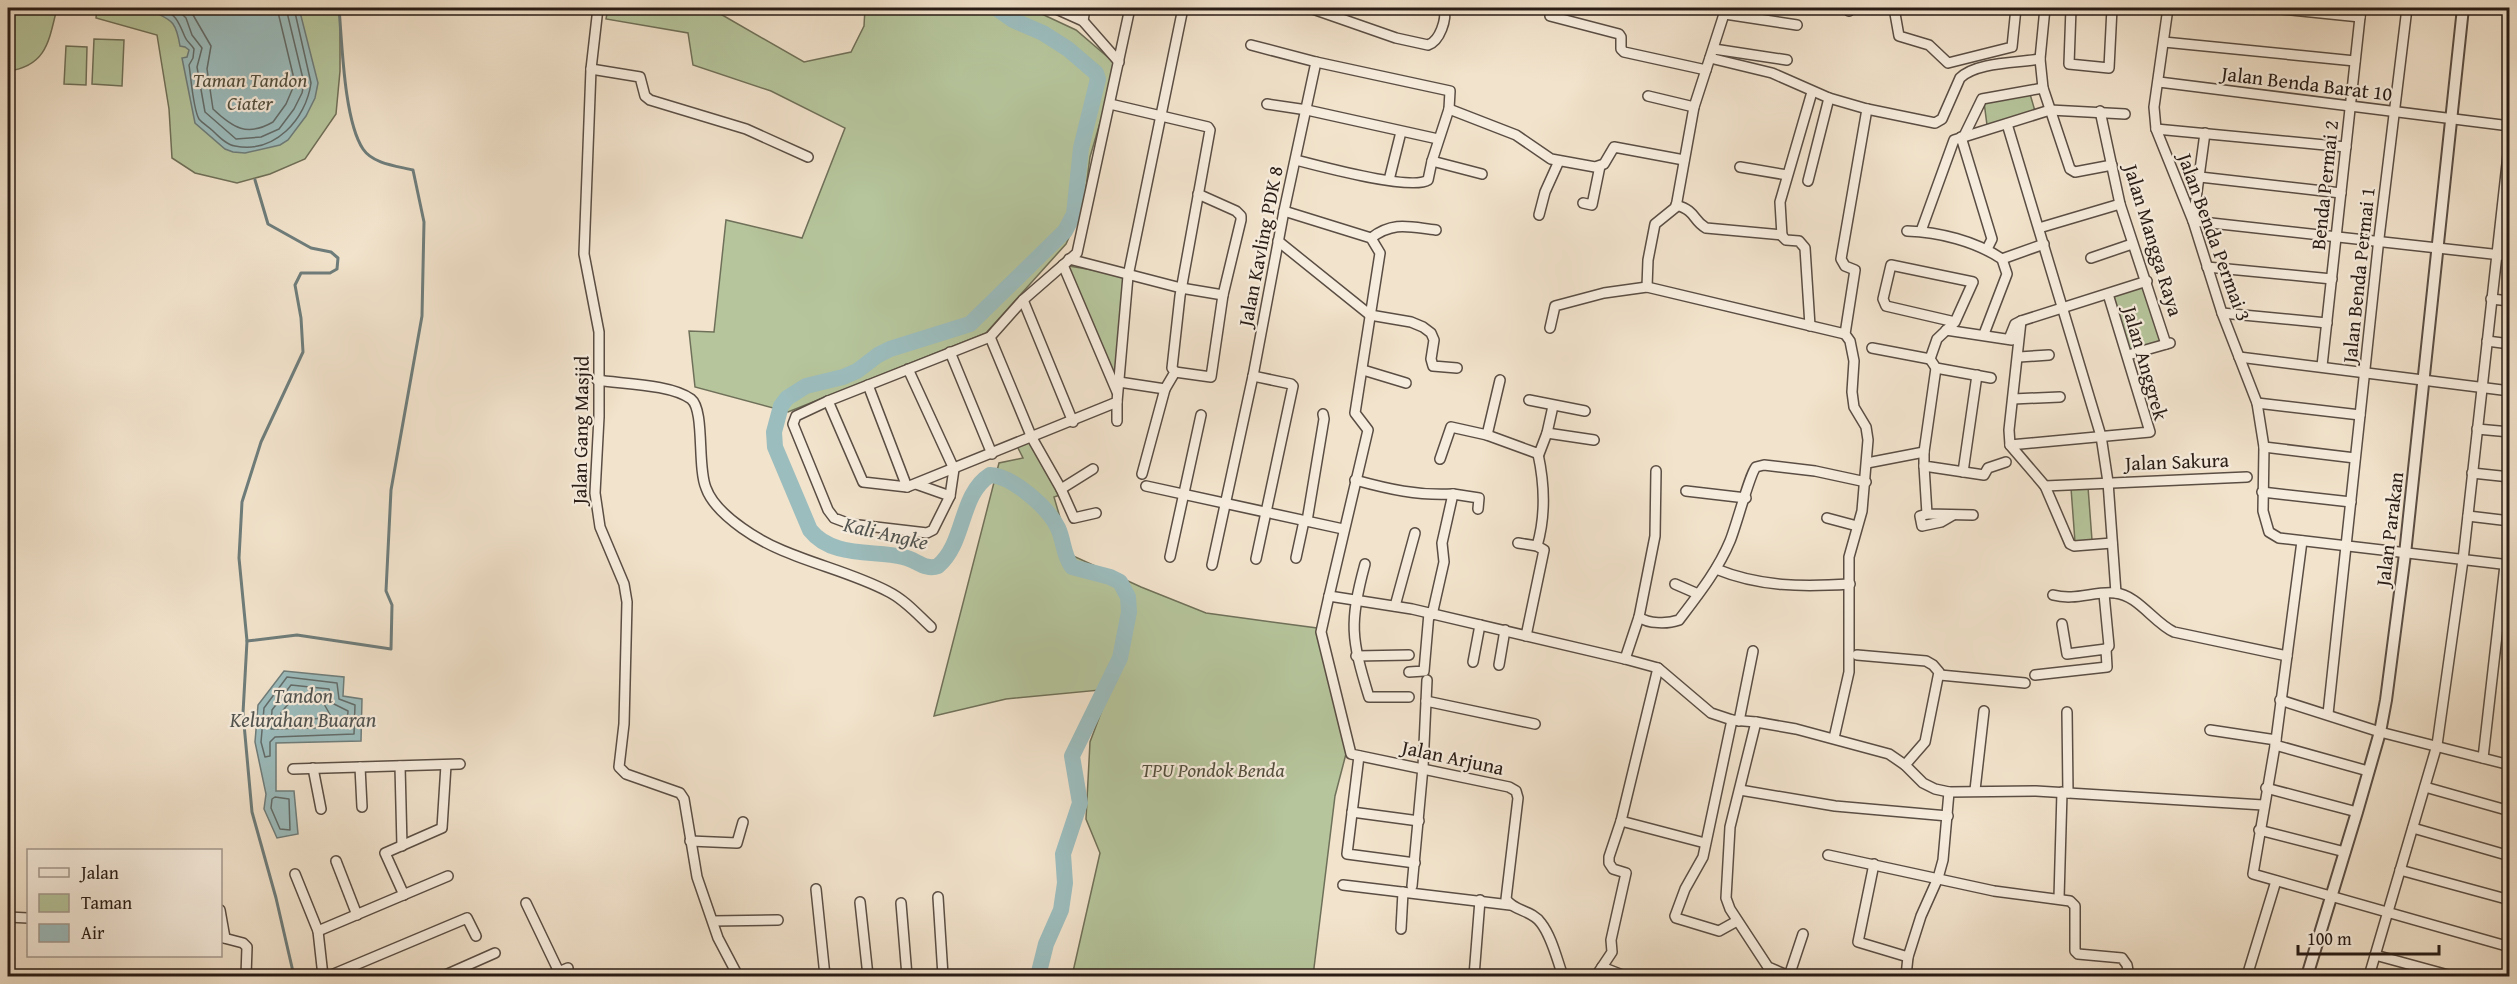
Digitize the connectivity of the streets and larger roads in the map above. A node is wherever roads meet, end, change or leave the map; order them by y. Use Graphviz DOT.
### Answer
graph roads {
  1 [pos="598,8"];
  2 [pos="1054,8"];
  3 [pos="1085,8"];
  4 [pos="1130,8"];
  5 [pos="1183,8"];
  6 [pos="1310,8"];
  7 [pos="1444,8"];
  8 [pos="1893,8"];
  9 [pos="2016,8"];
  10 [pos="2045,8"];
  11 [pos="2072,8"];
  12 [pos="2112,8"];
  13 [pos="2168,8"];
  14 [pos="2272,8"];
  15 [pos="2407,8"];
  16 [pos="2463,8"];
  17 [pos="1322,10"];
  18 [pos="1726,11"];
  19 [pos="2361,12"];
  20 [pos="1550,16"];
  21 [pos="1083,21"];
  22 [pos="1797,25"];
  23 [pos="2164,42"];
  24 [pos="1251,45"];
  25 [pos="1712,53"];
  26 [pos="2040,59"];
  27 [pos="1787,60"];
  28 [pos="2355,61"];
  29 [pos="1119,62"];
  30 [pos="1316,62"];
  31 [pos="591,69"];
  32 [pos="1707,70"];
  33 [pos="2159,82"];
  34 [pos="2043,88"];
  35 [pos="1812,92"];
  36 [pos="1648,96"];
  37 [pos="1829,99"];
  38 [pos="1110,104"];
  39 [pos="1267,104"];
  40 [pos="1694,107"];
  41 [pos="2350,107"];
  42 [pos="1449,109"];
  43 [pos="1867,109"];
  44 [pos="1307,110"];
  45 [pos="2050,110"];
  46 [pos="2100,111"];
  47 [pos="2395,113"];
  48 [pos="2126,114"];
  49 [pos="1162,116"];
  50 [pos="749,118"];
  51 [pos="2451,120"];
  52 [pos="2007,124"];
  53 [pos="2510,126"];
  54 [pos="746,129"];
  55 [pos="2156,129"];
  56 [pos="1401,132"];
  57 [pos="2205,134"];
  58 [pos="1962,136"];
  59 [pos="2510,137"];
  60 [pos="1438,140"];
  61 [pos="2346,147"];
  62 [pos="808,157"];
  63 [pos="1296,160"];
  64 [pos="1684,160"];
  65 [pos="1432,161"];
  66 [pos="1559,161"];
  67 [pos="2112,165"];
  68 [pos="1600,166"];
  69 [pos="1740,167"];
  70 [pos="2508,167"];
  71 [pos="1482,174"];
  72 [pos="1787,176"];
  73 [pos="2200,177"];
  74 [pos="1389,180"];
  75 [pos="1808,182"];
  76 [pos="2341,193"];
  77 [pos="1198,194"];
  78 [pos="1583,203"];
  79 [pos="2120,204"];
  80 [pos="1676,205"];
  81 [pos="1284,211"];
  82 [pos="2505,212"];
  83 [pos="1539,215"];
  84 [pos="2193,221"];
  85 [pos="2039,228"];
  86 [pos="1436,230"];
  87 [pos="1907,231"];
  88 [pos="1921,231"];
  89 [pos="1782,235"];
  90 [pos="2336,236"];
  91 [pos="1371,238"];
  92 [pos="1278,241"];
  93 [pos="2379,241"];
  94 [pos="2044,244"];
  95 [pos="2132,244"];
  96 [pos="1986,249"];
  97 [pos="2438,249"];
  98 [pos="2496,255"];
  99 [pos="2510,256"];
  100 [pos="2091,258"];
  101 [pos="2002,259"];
  102 [pos="1066,262"];
  103 [pos="2207,267"];
  104 [pos="1128,276"];
  105 [pos="2332,279"];
  106 [pos="2147,281"];
  107 [pos="1647,287"];
  108 [pos="1181,288"];
  109 [pos="2108,294"];
  110 [pos="1223,295"];
  111 [pos="2491,299"];
  112 [pos="1023,300"];
  113 [pos="2510,301"];
  114 [pos="2064,308"];
  115 [pos="2222,313"];
  116 [pos="1370,315"];
  117 [pos="2021,321"];
  118 [pos="1955,322"];
  119 [pos="2327,323"];
  120 [pos="1810,326"];
  121 [pos="1550,328"];
  122 [pos="1946,330"];
  123 [pos="1845,334"];
  124 [pos="1984,334"];
  125 [pos="990,337"];
  126 [pos="2009,339"];
  127 [pos="2020,341"];
  128 [pos="2487,341"];
  129 [pos="2510,344"];
  130 [pos="1872,348"];
  131 [pos="950,352"];
  132 [pos="2049,355"];
  133 [pos="2128,355"];
  134 [pos="2019,357"];
  135 [pos="2239,357"];
  136 [pos="1930,359"];
  137 [pos="2322,366"];
  138 [pos="1457,368"];
  139 [pos="1936,368"];
  140 [pos="908,369"];
  141 [pos="1363,370"];
  142 [pos="1175,372"];
  143 [pos="2365,372"];
  144 [pos="1977,375"];
  145 [pos="1253,376"];
  146 [pos="1991,378"];
  147 [pos="2424,379"];
  148 [pos="597,380"];
  149 [pos="1500,380"];
  150 [pos="1119,382"];
  151 [pos="1406,383"];
  152 [pos="868,385"];
  153 [pos="2481,387"];
  154 [pos="1165,388"];
  155 [pos="2510,391"];
  156 [pos="2060,397"];
  157 [pos="1117,398"];
  158 [pos="2013,399"];
  159 [pos="1529,400"];
  160 [pos="828,401"];
  161 [pos="2257,403"];
  162 [pos="1552,406"];
  163 [pos="1585,411"];
  164 [pos="1323,414"];
  165 [pos="1201,415"];
  166 [pos="2360,415"];
  167 [pos="1117,421"];
  168 [pos="1073,422"];
  169 [pos="2477,429"];
  170 [pos="2510,432"];
  171 [pos="1547,433"];
  172 [pos="1487,435"];
  173 [pos="2101,436"];
  174 [pos="1032,438"];
  175 [pos="1594,440"];
  176 [pos="2010,445"];
  177 [pos="2264,447"];
  178 [pos="1924,452"];
  179 [pos="992,454"];
  180 [pos="1538,454"];
  181 [pos="2355,458"];
  182 [pos="1440,459"];
  183 [pos="2006,462"];
  184 [pos="1867,463"];
  185 [pos="1924,466"];
  186 [pos="954,469"];
  187 [pos="1093,469"];
  188 [pos="1656,471"];
  189 [pos="1964,472"];
  190 [pos="2472,473"];
  191 [pos="1142,474"];
  192 [pos="2247,477"];
  193 [pos="2510,477"];
  194 [pos="1355,480"];
  195 [pos="1866,482"];
  196 [pos="2108,482"];
  197 [pos="911,485"];
  198 [pos="1146,486"];
  199 [pos="2045,486"];
  200 [pos="1061,489"];
  201 [pos="1686,491"];
  202 [pos="2262,492"];
  203 [pos="1453,494"];
  204 [pos="1184,495"];
  205 [pos="950,496"];
  206 [pos="1746,498"];
  207 [pos="1224,502"];
  208 [pos="2351,502"];
  209 [pos="1478,508"];
  210 [pos="1266,512"];
  211 [pos="1096,513"];
  212 [pos="1973,515"];
  213 [pos="2468,516"];
  214 [pos="1827,518"];
  215 [pos="1306,521"];
  216 [pos="2510,521"];
  217 [pos="1857,526"];
  218 [pos="1343,529"];
  219 [pos="1415,532"];
  220 [pos="2302,541"];
  221 [pos="1518,543"];
  222 [pos="2112,543"];
  223 [pos="1537,546"];
  224 [pos="2346,547"];
  225 [pos="2405,554"];
  226 [pos="1170,557"];
  227 [pos="1296,558"];
  228 [pos="1256,559"];
  229 [pos="2463,560"];
  230 [pos="1365,564"];
  231 [pos="1212,565"];
  232 [pos="2507,565"];
  233 [pos="1716,569"];
  234 [pos="1675,584"];
  235 [pos="1850,584"];
  236 [pos="2116,593"];
  237 [pos="1698,594"];
  238 [pos="2104,594"];
  239 [pos="2053,595"];
  240 [pos="1329,596"];
  241 [pos="1356,599"];
  242 [pos="1395,606"];
  243 [pos="1430,614"];
  244 [pos="1639,617"];
  245 [pos="2062,624"];
  246 [pos="1480,625"];
  247 [pos="931,627"];
  248 [pos="1504,630"];
  249 [pos="1526,636"];
  250 [pos="2106,649"];
  251 [pos="1753,651"];
  252 [pos="1408,655"];
  253 [pos="1857,655"];
  254 [pos="1356,656"];
  255 [pos="2287,656"];
  256 [pos="1625,659"];
  257 [pos="1473,662"];
  258 [pos="1499,665"];
  259 [pos="1658,668"];
  260 [pos="1408,672"];
  261 [pos="1940,675"];
  262 [pos="2036,675"];
  263 [pos="1427,680"];
  264 [pos="2025,683"];
  265 [pos="1409,697"];
  266 [pos="1426,700"];
  267 [pos="2280,700"];
  268 [pos="1984,711"];
  269 [pos="2067,712"];
  270 [pos="2328,714"];
  271 [pos="1736,721"];
  272 [pos="1756,722"];
  273 [pos="1534,724"];
  274 [pos="2210,730"];
  275 [pos="2379,732"];
  276 [pos="1834,738"];
  277 [pos="2275,742"];
  278 [pos="2437,745"];
  279 [pos="1355,755"];
  280 [pos="2483,758"];
  281 [pos="460,764"];
  282 [pos="446,765"];
  283 [pos="1905,765"];
  284 [pos="2510,765"];
  285 [pos="400,766"];
  286 [pos="360,767"];
  287 [pos="1424,767"];
  288 [pos="313,768"];
  289 [pos="294,769"];
  290 [pos="2368,771"];
  291 [pos="2425,787"];
  292 [pos="2266,788"];
  293 [pos="1740,790"];
  294 [pos="1975,790"];
  295 [pos="1950,792"];
  296 [pos="2065,792"];
  297 [pos="2263,805"];
  298 [pos="362,807"];
  299 [pos="321,809"];
  300 [pos="2510,811"];
  301 [pos="1352,812"];
  302 [pos="2357,812"];
  303 [pos="1948,816"];
  304 [pos="1419,821"];
  305 [pos="1621,821"];
  306 [pos="743,822"];
  307 [pos="2413,828"];
  308 [pos="2259,830"];
  309 [pos="690,841"];
  310 [pos="1705,843"];
  311 [pos="402,846"];
  312 [pos="2345,852"];
  313 [pos="1828,855"];
  314 [pos="2510,856"];
  315 [pos="336,861"];
  316 [pos="1415,863"];
  317 [pos="1874,864"];
  318 [pos="2400,870"];
  319 [pos="295,874"];
  320 [pos="448,876"];
  321 [pos="1938,879"];
  322 [pos="2276,881"];
  323 [pos="1344,885"];
  324 [pos="1413,886"];
  325 [pos="816,889"];
  326 [pos="1403,892"];
  327 [pos="404,896"];
  328 [pos="938,897"];
  329 [pos="2331,897"];
  330 [pos="2059,898"];
  331 [pos="1480,900"];
  332 [pos="2510,900"];
  333 [pos="860,902"];
  334 [pos="526,903"];
  335 [pos="901,903"];
  336 [pos="1510,905"];
  337 [pos="2387,913"];
  338 [pos="357,915"];
  339 [pos="8,917"];
  340 [pos="27,918"];
  341 [pos="713,921"];
  342 [pos="778,921"];
  343 [pos="1737,921"];
  344 [pos="1401,929"];
  345 [pos="318,931"];
  346 [pos="1803,934"];
  347 [pos="476,936"];
  348 [pos="223,938"];
  349 [pos="2510,947"];
  350 [pos="495,953"];
  351 [pos="2375,955"];
  352 [pos="1908,957"];
  353 [pos="1602,967"];
  354 [pos="1766,972"];
  355 [pos="246,976"];
  356 [pos="323,976"];
  357 [pos="329,976"];
  358 [pos="442,976"];
  359 [pos="549,976"];
  360 [pos="738,976"];
  361 [pos="825,976"];
  362 [pos="868,976"];
  363 [pos="907,976"];
  364 [pos="943,976"];
  365 [pos="1474,976"];
  366 [pos="1563,976"];
  367 [pos="1596,976"];
  368 [pos="1625,976"];
  369 [pos="1789,976"];
  370 [pos="1906,976"];
  371 [pos="2129,976"];
  372 [pos="2247,976"];
  373 [pos="2307,976"];
  374 [pos="2369,976"];
  375 [pos="2452,976"];
  1 -- 31 [label="street, Jalan Gang Masjid"];
  2 -- 21 [label="street"];
  3 -- 21 [label="street"];
  4 -- 29 [label="street"];
  5 -- 49 [label="street"];
  6 -- 17 [label="street"];
  7 -- 17 [label="street"];
  8 -- 9 [label="street"];
  10 -- 26 [label="street"];
  11 -- 12 [label="street"];
  13 -- 23 [label="street, Jalan Benda Permai 3"];
  14 -- 19 [label="street"];
  15 -- 47 [label="street, Jalan Benda Permai 1"];
  16 -- 51 [label="street, Jalan Parakan"];
  18 -- 22 [label="street"];
  18 -- 25 [label="street"];
  19 -- 28 [label="street, Benda Permai 2"];
  20 -- 32 [label="street"];
  21 -- 29 [label="street"];
  23 -- 28 [label="street"];
  23 -- 33 [label="street, Jalan Benda Permai 3"];
  24 -- 30 [label="street"];
  25 -- 27 [label="street"];
  25 -- 32 [label="street"];
  25 -- 35 [label="street"];
  26 -- 34 [label="street"];
  26 -- 43 [label="street"];
  28 -- 41 [label="street, Benda Permai 2"];
  29 -- 38 [label="street"];
  30 -- 42 [label="street"];
  30 -- 44 [label="street, Jalan Kavling PDK 8"];
  31 -- 54 [label="street"];
  31 -- 148 [label="street, Jalan Gang Masjid"];
  32 -- 40 [label="street"];
  33 -- 41 [label="street, Jalan Benda Barat 10"];
  33 -- 55 [label="street, Jalan Benda Permai 3"];
  34 -- 45 [label="street"];
  34 -- 58 [label="street"];
  35 -- 37 [label="street"];
  35 -- 72 [label="street"];
  36 -- 40 [label="street"];
  37 -- 43 [label="street"];
  37 -- 75 [label="street"];
  38 -- 49 [label="street"];
  38 -- 102 [label="street"];
  39 -- 44 [label="street"];
  40 -- 64 [label="street"];
  41 -- 47 [label="street, Jalan Benda Barat 10"];
  41 -- 61 [label="street, Benda Permai 2"];
  42 -- 60 [label="street"];
  42 -- 66 [label="street"];
  43 -- 123 [label="street"];
  44 -- 56 [label="street"];
  44 -- 63 [label="street, Jalan Kavling PDK 8"];
  45 -- 46 [label="street"];
  45 -- 52 [label="street"];
  45 -- 67 [label="street"];
  46 -- 48 [label="street"];
  46 -- 67 [label="street, Jalan Mangga Raya"];
  47 -- 51 [label="street, Jalan Benda Barat 10"];
  47 -- 93 [label="street, Jalan Benda Permai 1"];
  49 -- 77 [label="street"];
  49 -- 104 [label="street"];
  50 -- 54 [label="street"];
  51 -- 53 [label="street, Jalan Benda Barat 10"];
  51 -- 97 [label="street, Jalan Parakan"];
  52 -- 58 [label="street"];
  52 -- 85 [label="street"];
  54 -- 62 [label="street"];
  55 -- 57 [label="street"];
  55 -- 84 [label="street, Jalan Benda Permai 3"];
  56 -- 60 [label="street"];
  56 -- 74 [label="street"];
  57 -- 61 [label="street"];
  57 -- 73 [label="street"];
  58 -- 88 [label="street"];
  58 -- 96 [label="street"];
  59 -- 70 [label="street"];
  60 -- 65 [label="street"];
  61 -- 76 [label="street, Benda Permai 2"];
  63 -- 74 [label="street"];
  63 -- 81 [label="street, Jalan Kavling PDK 8"];
  64 -- 68 [label="street"];
  64 -- 80 [label="street"];
  65 -- 71 [label="street"];
  65 -- 74 [label="street"];
  66 -- 68 [label="street"];
  66 -- 83 [label="street"];
  67 -- 79 [label="street, Jalan Mangga Raya"];
  68 -- 78 [label="street"];
  69 -- 72 [label="street"];
  70 -- 82 [label="street"];
  72 -- 89 [label="street"];
  73 -- 76 [label="street"];
  73 -- 84 [label="street"];
  76 -- 90 [label="street, Benda Permai 2"];
  77 -- 108 [label="street"];
  77 -- 110 [label="street"];
  79 -- 85 [label="street"];
  79 -- 95 [label="street, Jalan Mangga Raya"];
  80 -- 89 [label="street"];
  80 -- 107 [label="street"];
  81 -- 91 [label="street"];
  81 -- 92 [label="street, Jalan Kavling PDK 8"];
  82 -- 98 [label="street"];
  84 -- 90 [label="street"];
  84 -- 103 [label="street, Jalan Benda Permai 3"];
  85 -- 94 [label="street"];
  86 -- 91 [label="street"];
  87 -- 88 [label="street"];
  88 -- 96 [label="street"];
  89 -- 120 [label="street"];
  90 -- 93 [label="street"];
  90 -- 105 [label="street, Benda Permai 2"];
  91 -- 116 [label="street"];
  92 -- 116 [label="street"];
  92 -- 145 [label="street, Jalan Kavling PDK 8"];
  93 -- 97 [label="street"];
  93 -- 143 [label="street, Jalan Benda Permai 1"];
  94 -- 101 [label="street"];
  94 -- 114 [label="street"];
  95 -- 100 [label="street"];
  95 -- 106 [label="street, Jalan Mangga Raya"];
  96 -- 101 [label="street"];
  97 -- 98 [label="street"];
  97 -- 147 [label="street, Jalan Parakan"];
  98 -- 99 [label="street"];
  98 -- 111 [label="street"];
  101 -- 124 [label="street"];
  102 -- 104 [label="street"];
  102 -- 112 [label="street"];
  102 -- 157 [label="street"];
  103 -- 105 [label="street"];
  103 -- 115 [label="street, Jalan Benda Permai 3"];
  104 -- 108 [label="street"];
  104 -- 150 [label="street"];
  105 -- 119 [label="street, Benda Permai 2"];
  106 -- 109 [label="street"];
  106 -- 133 [label="street, Jalan Mangga Raya"];
  107 -- 120 [label="street"];
  107 -- 121 [label="street"];
  108 -- 110 [label="street"];
  108 -- 142 [label="street"];
  109 -- 114 [label="street"];
  109 -- 133 [label="street, Jalan Anggrek"];
  110 -- 142 [label="street"];
  111 -- 113 [label="street"];
  111 -- 128 [label="street"];
  112 -- 125 [label="street"];
  112 -- 168 [label="street"];
  114 -- 117 [label="street"];
  114 -- 173 [label="street"];
  115 -- 119 [label="street"];
  115 -- 135 [label="street, Jalan Benda Permai 3"];
  116 -- 138 [label="street"];
  116 -- 141 [label="street"];
  117 -- 126 [label="street"];
  117 -- 127 [label="street"];
  118 -- 118 [label="street"];
  118 -- 122 [label="street"];
  119 -- 137 [label="street, Benda Permai 2"];
  120 -- 123 [label="street"];
  122 -- 124 [label="street"];
  122 -- 136 [label="street"];
  123 -- 184 [label="street"];
  124 -- 126 [label="street"];
  125 -- 131 [label="street"];
  125 -- 174 [label="street"];
  126 -- 127 [label="street"];
  127 -- 134 [label="street"];
  128 -- 129 [label="street"];
  128 -- 153 [label="street"];
  130 -- 136 [label="street"];
  131 -- 140 [label="street"];
  131 -- 179 [label="street"];
  132 -- 134 [label="street"];
  133 -- 173 [label="street, Jalan Anggrek"];
  134 -- 158 [label="street"];
  135 -- 137 [label="street"];
  135 -- 161 [label="street, Jalan Benda Permai 3"];
  136 -- 139 [label="street"];
  137 -- 143 [label="street"];
  139 -- 144 [label="street"];
  139 -- 178 [label="street"];
  140 -- 152 [label="street"];
  140 -- 186 [label="street"];
  141 -- 151 [label="street"];
  141 -- 194 [label="street"];
  142 -- 154 [label="street"];
  143 -- 147 [label="street"];
  143 -- 166 [label="street, Jalan Benda Permai 1"];
  144 -- 146 [label="street"];
  144 -- 189 [label="street"];
  145 -- 207 [label="street, Jalan Kavling PDK 8"];
  145 -- 210 [label="street"];
  147 -- 153 [label="street"];
  147 -- 225 [label="street, Jalan Parakan"];
  148 -- 247 [label="street"];
  148 -- 309 [label="street, Jalan Gang Masjid"];
  149 -- 172 [label="street"];
  150 -- 154 [label="street"];
  150 -- 157 [label="street"];
  152 -- 160 [label="street"];
  152 -- 197 [label="street"];
  153 -- 155 [label="street"];
  153 -- 169 [label="street"];
  154 -- 191 [label="street"];
  156 -- 158 [label="street"];
  157 -- 167 [label="street"];
  157 -- 168 [label="street"];
  158 -- 176 [label="street"];
  159 -- 162 [label="street"];
  160 -- 197 [label="street"];
  160 -- 205 [label="street"];
  161 -- 166 [label="street"];
  161 -- 177 [label="street, Jalan Benda Permai 3"];
  162 -- 163 [label="street"];
  162 -- 171 [label="street"];
  164 -- 215 [label="street"];
  165 -- 204 [label="street"];
  166 -- 181 [label="street, Jalan Benda Permai 1"];
  168 -- 174 [label="street"];
  169 -- 170 [label="street"];
  169 -- 190 [label="street"];
  171 -- 175 [label="street"];
  171 -- 180 [label="street"];
  172 -- 180 [label="street"];
  172 -- 182 [label="street"];
  173 -- 176 [label="street"];
  173 -- 196 [label="street"];
  174 -- 179 [label="street"];
  174 -- 200 [label="street"];
  176 -- 199 [label="street"];
  177 -- 181 [label="street"];
  177 -- 202 [label="street, Jalan Benda Permai 3"];
  178 -- 184 [label="street"];
  178 -- 185 [label="street"];
  179 -- 186 [label="street"];
  180 -- 223 [label="street"];
  181 -- 208 [label="street, Jalan Benda Permai 1"];
  183 -- 189 [label="street"];
  184 -- 195 [label="street"];
  185 -- 189 [label="street"];
  185 -- 212 [label="street"];
  186 -- 197 [label="street"];
  186 -- 205 [label="street"];
  187 -- 200 [label="street"];
  188 -- 244 [label="street"];
  190 -- 193 [label="street"];
  190 -- 213 [label="street"];
  192 -- 196 [label="street, Jalan Sakura"];
  194 -- 203 [label="street"];
  194 -- 218 [label="street"];
  195 -- 206 [label="street"];
  195 -- 217 [label="street"];
  196 -- 199 [label="street, Jalan Sakura"];
  196 -- 222 [label="street"];
  197 -- 205 [label="street"];
  198 -- 204 [label="street"];
  199 -- 222 [label="street"];
  200 -- 211 [label="street"];
  201 -- 206 [label="street"];
  202 -- 208 [label="street"];
  202 -- 220 [label="street, Jalan Benda Permai 3"];
  203 -- 209 [label="street"];
  203 -- 243 [label="street"];
  204 -- 207 [label="street"];
  204 -- 226 [label="street"];
  206 -- 233 [label="street"];
  207 -- 210 [label="street"];
  207 -- 231 [label="street, Jalan Kavling PDK 8"];
  208 -- 224 [label="street, Jalan Benda Permai 1"];
  210 -- 215 [label="street"];
  210 -- 228 [label="street"];
  213 -- 216 [label="street"];
  213 -- 229 [label="street"];
  214 -- 217 [label="street"];
  215 -- 218 [label="street"];
  215 -- 227 [label="street"];
  217 -- 235 [label="street"];
  218 -- 240 [label="street"];
  219 -- 242 [label="street"];
  220 -- 224 [label="street"];
  220 -- 255 [label="street"];
  221 -- 223 [label="street"];
  222 -- 236 [label="street"];
  223 -- 249 [label="street"];
  224 -- 225 [label="street"];
  224 -- 270 [label="street, Jalan Benda Permai 1"];
  225 -- 229 [label="street"];
  225 -- 275 [label="street, Jalan Parakan"];
  229 -- 232 [label="street"];
  229 -- 278 [label="street"];
  230 -- 241 [label="street"];
  232 -- 280 [label="street"];
  233 -- 235 [label="street"];
  233 -- 237 [label="street"];
  234 -- 237 [label="street"];
  235 -- 276 [label="street"];
  236 -- 238 [label="street"];
  236 -- 255 [label="street"];
  237 -- 244 [label="street"];
  238 -- 239 [label="street"];
  238 -- 250 [label="street"];
  240 -- 241 [label="street"];
  240 -- 279 [label="street"];
  241 -- 242 [label="street"];
  241 -- 254 [label="street"];
  242 -- 243 [label="street"];
  243 -- 246 [label="street"];
  243 -- 260 [label="street"];
  244 -- 256 [label="street"];
  245 -- 250 [label="street"];
  246 -- 248 [label="street"];
  246 -- 257 [label="street"];
  248 -- 249 [label="street"];
  248 -- 258 [label="street"];
  249 -- 256 [label="street"];
  250 -- 262 [label="street"];
  251 -- 271 [label="street"];
  252 -- 254 [label="street"];
  253 -- 261 [label="street"];
  254 -- 265 [label="street"];
  255 -- 267 [label="street"];
  256 -- 259 [label="street"];
  259 -- 271 [label="street"];
  259 -- 305 [label="street"];
  261 -- 264 [label="street"];
  261 -- 283 [label="street"];
  263 -- 266 [label="street"];
  266 -- 273 [label="street"];
  266 -- 287 [label="street"];
  267 -- 270 [label="street"];
  267 -- 277 [label="street"];
  268 -- 294 [label="street"];
  269 -- 296 [label="street"];
  270 -- 275 [label="street"];
  271 -- 272 [label="street"];
  271 -- 310 [label="street"];
  272 -- 276 [label="street"];
  272 -- 293 [label="street"];
  274 -- 277 [label="street"];
  275 -- 278 [label="street"];
  275 -- 290 [label="street, Jalan Parakan"];
  276 -- 283 [label="street"];
  277 -- 290 [label="street"];
  277 -- 292 [label="street"];
  278 -- 280 [label="street"];
  278 -- 291 [label="street"];
  279 -- 287 [label="street, Jalan Arjuna"];
  279 -- 301 [label="street"];
  280 -- 284 [label="street"];
  281 -- 282 [label="street"];
  282 -- 285 [label="street"];
  282 -- 311 [label="street"];
  283 -- 295 [label="street"];
  285 -- 286 [label="street"];
  285 -- 311 [label="street"];
  286 -- 288 [label="street"];
  286 -- 298 [label="street"];
  287 -- 304 [label="street"];
  287 -- 336 [label="street, Jalan Arjuna"];
  288 -- 289 [label="street"];
  288 -- 299 [label="street"];
  290 -- 302 [label="street, Jalan Parakan"];
  291 -- 300 [label="street"];
  291 -- 307 [label="street"];
  292 -- 297 [label="street"];
  292 -- 302 [label="street"];
  293 -- 303 [label="street"];
  293 -- 343 [label="street"];
  294 -- 295 [label="street"];
  294 -- 296 [label="street"];
  295 -- 303 [label="street"];
  296 -- 297 [label="street"];
  296 -- 330 [label="street"];
  297 -- 308 [label="street"];
  301 -- 304 [label="street"];
  301 -- 316 [label="street"];
  302 -- 312 [label="street, Jalan Parakan"];
  303 -- 321 [label="street"];
  304 -- 316 [label="street"];
  305 -- 310 [label="street"];
  305 -- 353 [label="street"];
  306 -- 309 [label="street"];
  307 -- 314 [label="street"];
  307 -- 318 [label="street"];
  308 -- 312 [label="street"];
  308 -- 322 [label="street"];
  309 -- 341 [label="street, Jalan Gang Masjid"];
  310 -- 343 [label="street"];
  311 -- 327 [label="street"];
  312 -- 329 [label="street, Jalan Parakan"];
  313 -- 317 [label="street"];
  315 -- 338 [label="street"];
  316 -- 324 [label="street"];
  317 -- 321 [label="street"];
  317 -- 352 [label="street"];
  318 -- 332 [label="street"];
  318 -- 337 [label="street"];
  319 -- 345 [label="street"];
  320 -- 327 [label="street"];
  321 -- 330 [label="street"];
  321 -- 352 [label="street"];
  322 -- 329 [label="street"];
  322 -- 372 [label="street"];
  323 -- 326 [label="street"];
  325 -- 361 [label="street"];
  326 -- 331 [label="street"];
  326 -- 344 [label="street"];
  327 -- 338 [label="street"];
  328 -- 364 [label="street"];
  329 -- 337 [label="street"];
  329 -- 373 [label="street, Jalan Parakan"];
  330 -- 371 [label="street"];
  331 -- 336 [label="street"];
  331 -- 365 [label="street"];
  333 -- 362 [label="street"];
  334 -- 359 [label="street"];
  335 -- 363 [label="street"];
  336 -- 366 [label="street"];
  337 -- 349 [label="street"];
  337 -- 351 [label="street"];
  338 -- 345 [label="street"];
  339 -- 340 [label="street"];
  341 -- 342 [label="street"];
  341 -- 360 [label="street, Jalan Gang Masjid"];
  343 -- 354 [label="street"];
  345 -- 356 [label="street"];
  346 -- 369 [label="street"];
  347 -- 357 [label="street"];
  348 -- 355 [label="street"];
  350 -- 358 [label="street"];
  351 -- 374 [label="street"];
  351 -- 375 [label="street"];
  352 -- 370 [label="street"];
  353 -- 367 [label="street"];
  353 -- 368 [label="street"];
  354 -- 369 [label="street"];
}
